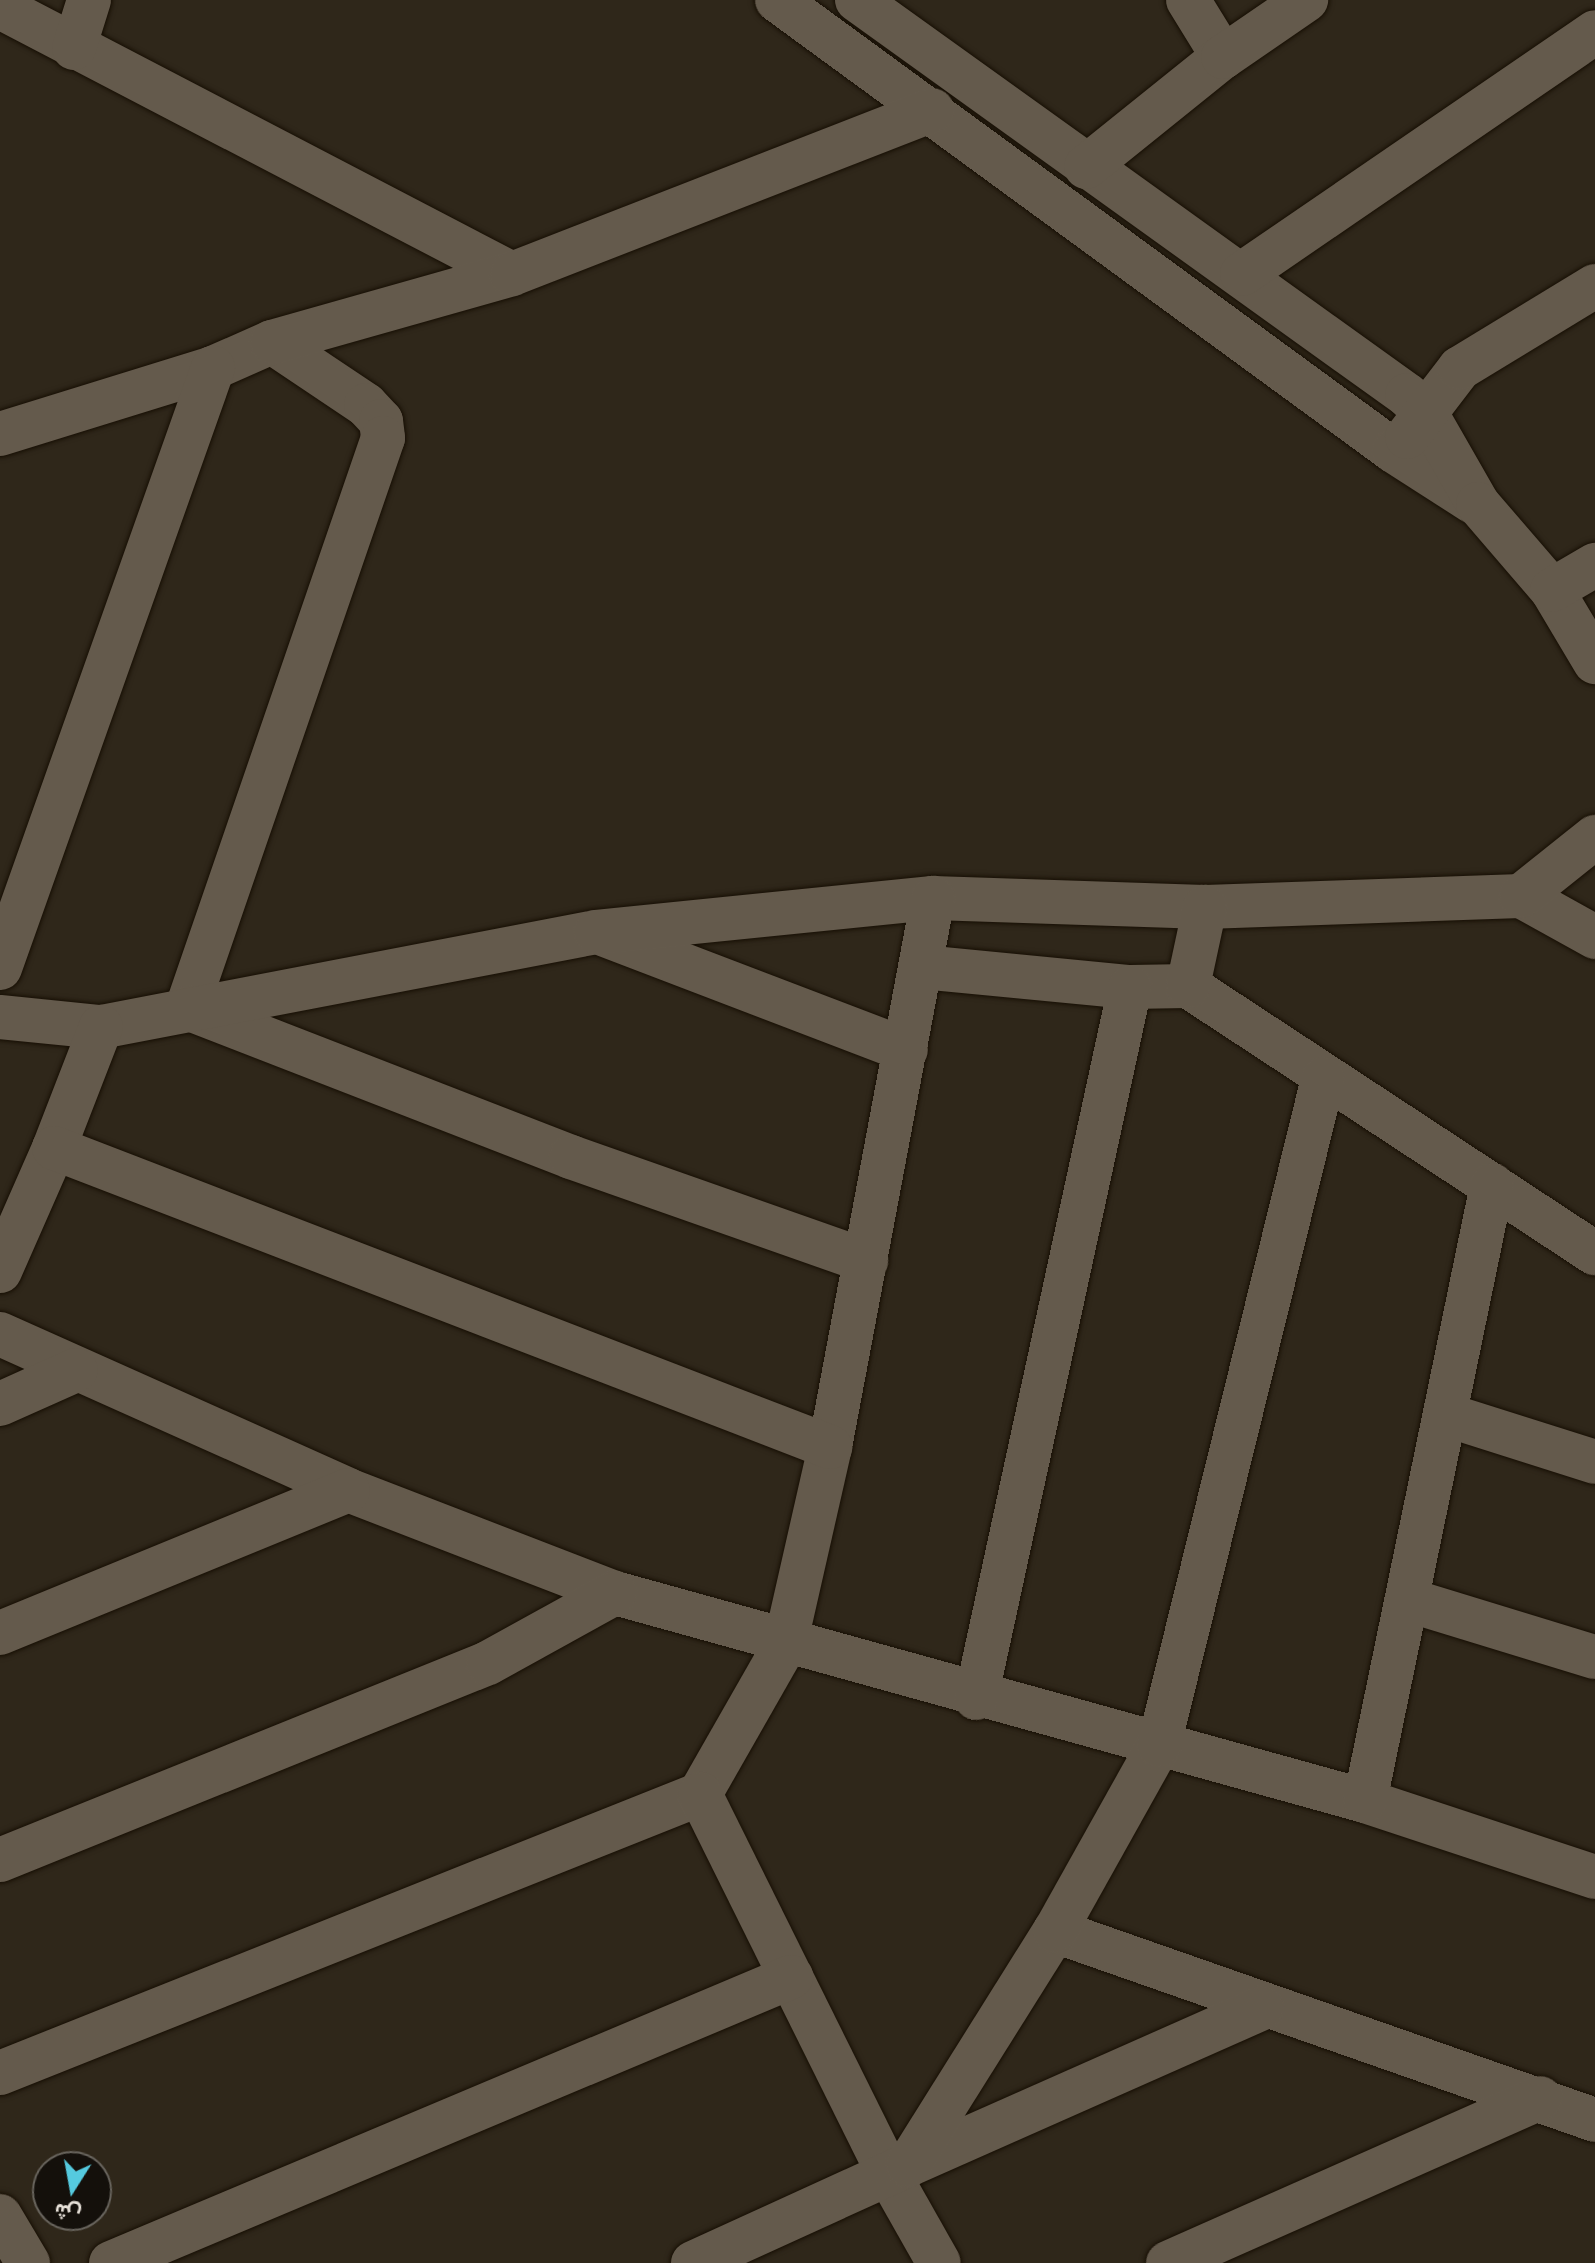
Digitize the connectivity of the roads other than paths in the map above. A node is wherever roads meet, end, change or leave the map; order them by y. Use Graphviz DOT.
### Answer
graph roads {
  1 [pos="89,0"];
  2 [pos="777,0"];
  3 [pos="1188,0"];
  4 [pos="1306,0"];
  5 [pos="0,7"];
  6 [pos="873,12"];
  7 [pos="1595,32"];
  8 [pos="74,48"];
  9 [pos="1223,57"];
  10 [pos="858,59"];
  11 [pos="932,110"];
  12 [pos="1086,167"];
  13 [pos="512,274"];
  14 [pos="1242,274"];
  15 [pos="1595,286"];
  16 [pos="272,342"];
  17 [pos="213,368"];
  18 [pos="1427,415"];
  19 [pos="0,434"];
  20 [pos="1394,451"];
  21 [pos="1478,504"];
  22 [pos="1595,565"];
  23 [pos="1552,590"];
  24 [pos="1595,662"];
  25 [pos="1595,837"];
  26 [pos="1521,896"];
  27 [pos="933,898"];
  28 [pos="1205,907"];
  29 [pos="596,932"];
  30 [pos="1595,937"];
  31 [pos="922,967"];
  32 [pos="0,968"];
  33 [pos="1188,986"];
  34 [pos="1130,987"];
  35 [pos="187,1008"];
  36 [pos="0,1017"];
  37 [pos="101,1027"];
  38 [pos="906,1050"];
  39 [pos="1323,1079"];
  40 [pos="54,1148"];
  41 [pos="1492,1185"];
  42 [pos="1595,1253"];
  43 [pos="866,1261"];
  44 [pos="0,1271"];
  45 [pos="0,1334"];
  46 [pos="76,1370"];
  47 [pos="0,1404"];
  48 [pos="1447,1415"];
  49 [pos="830,1447"];
  50 [pos="1595,1462"];
  51 [pos="348,1490"];
  52 [pos="615,1593"];
  53 [pos="1408,1600"];
  54 [pos="0,1633"];
  55 [pos="785,1645"];
  56 [pos="1595,1657"];
  57 [pos="976,1698"];
  58 [pos="1159,1745"];
  59 [pos="700,1794"];
  60 [pos="1365,1801"];
  61 [pos="0,1860"];
  62 [pos="1595,1877"];
  63 [pos="1055,1931"];
  64 [pos="791,1977"];
  65 [pos="1262,2008"];
  66 [pos="0,2073"];
  67 [pos="1540,2098"];
  68 [pos="1595,2120"];
  69 [pos="898,2169"];
  70 [pos="0,2216"];
  71 [pos="28,2263"];
  72 [pos="111,2263"];
  73 [pos="693,2263"];
  74 [pos="939,2263"];
  75 [pos="1168,2263"];
  1 -- 8 [label="street"];
  2 -- 10 [label="street"];
  3 -- 9 [label="street"];
  4 -- 9 [label="street"];
  5 -- 8 [label="street"];
  6 -- 10 [label="street"];
  6 -- 12 [label="street"];
  7 -- 14 [label="street"];
  8 -- 13 [label="street"];
  9 -- 12 [label="street"];
  10 -- 11 [label="street"];
  11 -- 13 [label="street"];
  11 -- 20 [label="street"];
  12 -- 14 [label="street"];
  13 -- 16 [label="street"];
  14 -- 18 [label="street"];
  15 -- 18 [label="street"];
  16 -- 17 [label="street"];
  16 -- 35 [label="street"];
  17 -- 19 [label="street"];
  17 -- 32 [label="street"];
  18 -- 20 [label="street"];
  18 -- 21 [label="street"];
  20 -- 21 [label="street"];
  21 -- 23 [label="street"];
  22 -- 23 [label="street"];
  23 -- 24 [label="street"];
  25 -- 26 [label="street"];
  26 -- 28 [label="street"];
  26 -- 30 [label="street"];
  27 -- 28 [label="street"];
  27 -- 29 [label="street"];
  27 -- 31 [label="street"];
  28 -- 33 [label="street"];
  29 -- 35 [label="street"];
  29 -- 38 [label="street"];
  31 -- 34 [label="street"];
  31 -- 38 [label="street"];
  33 -- 34 [label="street"];
  33 -- 39 [label="street"];
  34 -- 57 [label="street"];
  35 -- 37 [label="street"];
  35 -- 43 [label="street"];
  36 -- 37 [label="street"];
  37 -- 40 [label="street"];
  38 -- 43 [label="street"];
  39 -- 41 [label="street"];
  39 -- 58 [label="street"];
  40 -- 44 [label="street"];
  40 -- 49 [label="street"];
  41 -- 42 [label="street"];
  41 -- 48 [label="street"];
  43 -- 49 [label="street"];
  45 -- 46 [label="street"];
  46 -- 47 [label="street"];
  46 -- 51 [label="street"];
  48 -- 50 [label="street"];
  48 -- 53 [label="street"];
  49 -- 55 [label="street"];
  51 -- 52 [label="street"];
  51 -- 54 [label="street"];
  52 -- 55 [label="street"];
  52 -- 61 [label="street"];
  53 -- 56 [label="street"];
  53 -- 60 [label="street"];
  55 -- 57 [label="street"];
  55 -- 59 [label="street"];
  57 -- 58 [label="street"];
  58 -- 60 [label="street"];
  58 -- 63 [label="street"];
  59 -- 64 [label="street"];
  59 -- 66 [label="street"];
  60 -- 62 [label="street"];
  63 -- 65 [label="street"];
  63 -- 69 [label="street"];
  64 -- 69 [label="street"];
  64 -- 72 [label="street"];
  65 -- 67 [label="street"];
  65 -- 69 [label="street"];
  67 -- 68 [label="street"];
  67 -- 75 [label="street"];
  69 -- 73 [label="street"];
  69 -- 74 [label="street"];
  70 -- 71 [label="street"];
}
